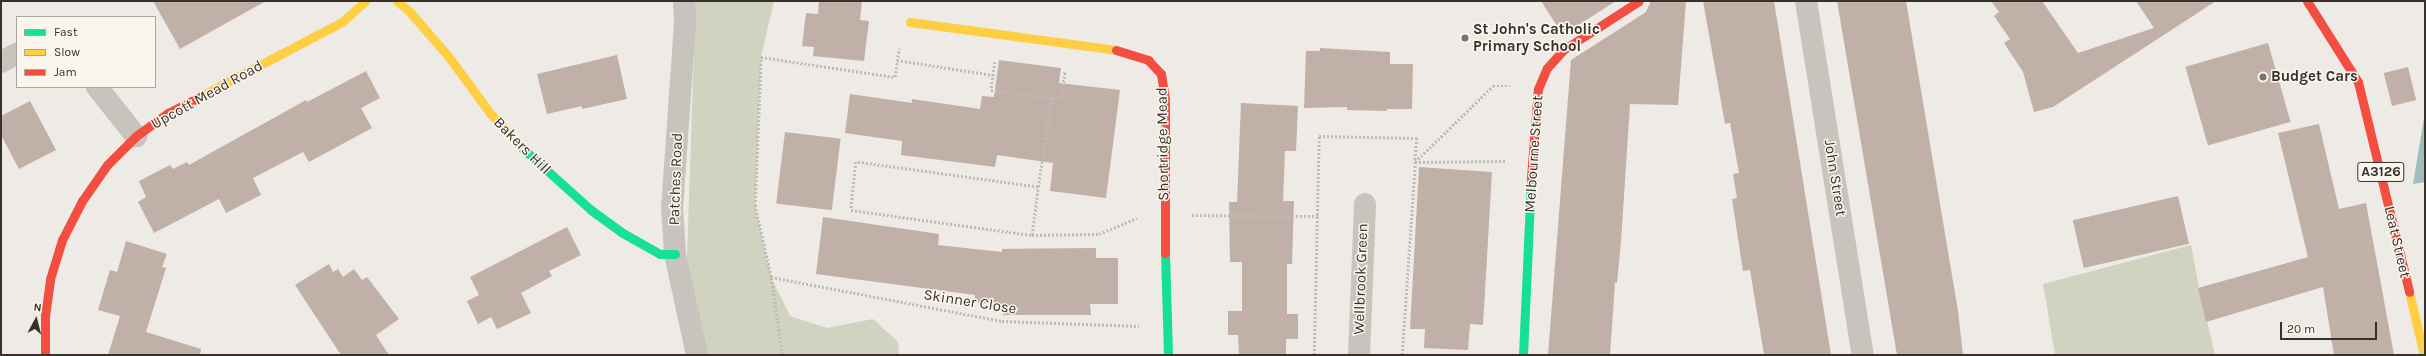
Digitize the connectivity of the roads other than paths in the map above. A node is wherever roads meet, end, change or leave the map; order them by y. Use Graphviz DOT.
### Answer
graph roads {
  1 [pos="365,1"];
  2 [pos="397,1"];
  3 [pos="684,1"];
  4 [pos="1639,1"];
  5 [pos="1806,1"];
  6 [pos="2307,1"];
  7 [pos="910,22"];
  8 [pos="16,54"];
  9 [pos="1,62"];
  10 [pos="98,88"];
  11 [pos="136,136"];
  12 [pos="1365,204"];
  13 [pos="675,254"];
  14 [pos="45,355"];
  15 [pos="697,355"];
  16 [pos="1168,355"];
  17 [pos="1359,355"];
  18 [pos="1523,355"];
  19 [pos="1863,355"];
  20 [pos="2424,355"];
  1 -- 11 [label="street, Upcott Mead Road"];
  2 -- 13 [label="street, Bakers Hill"];
  3 -- 13 [label="street, Patches Road"];
  4 -- 18 [label="street, Melbourne Street"];
  5 -- 19 [label="street, John Street"];
  6 -- 20 [label="street, Leat Street / A3126"];
  7 -- 16 [label="street, Shortridge Mead"];
  8 -- 9 [label="street"];
  10 -- 11 [label="street"];
  11 -- 14 [label="street, Upcott Mead Road"];
  12 -- 17 [label="street, Wellbrook Green"];
  13 -- 15 [label="street, Patches Road"];
}
